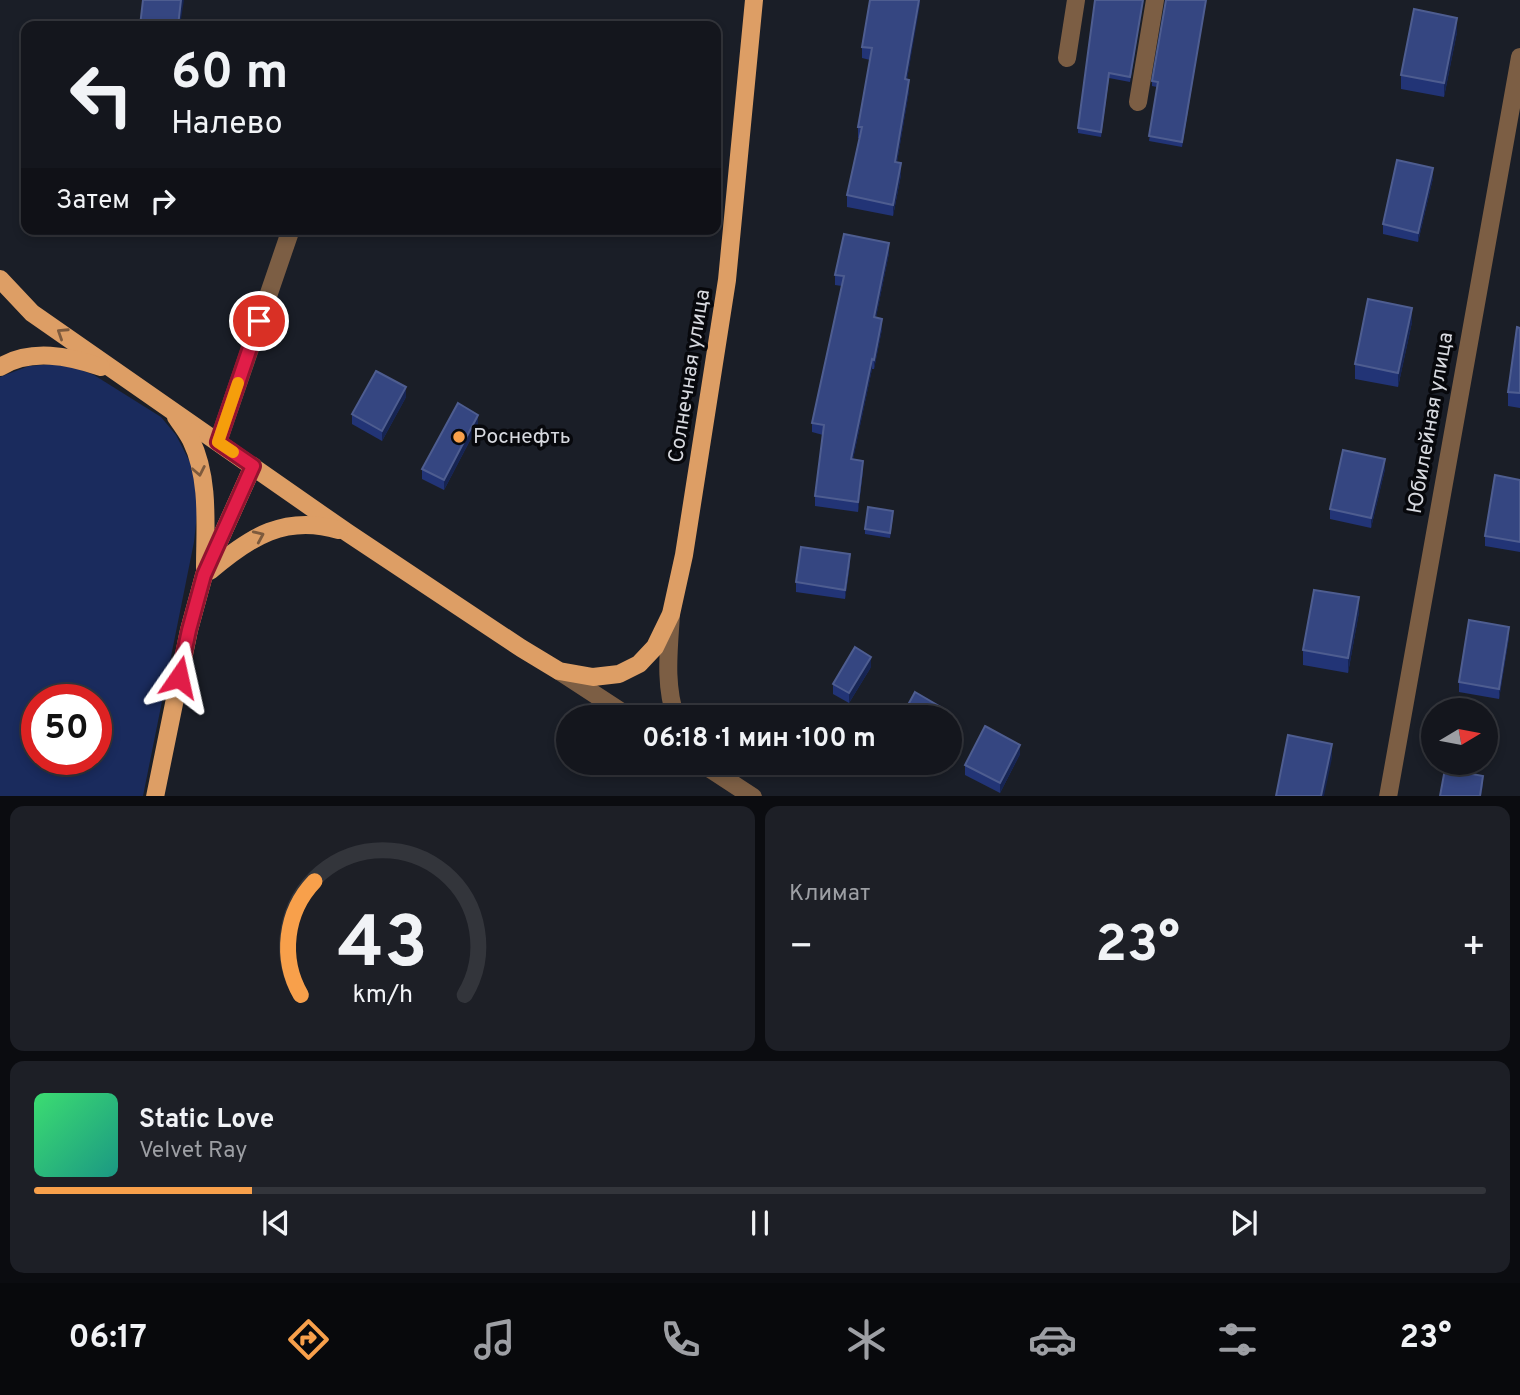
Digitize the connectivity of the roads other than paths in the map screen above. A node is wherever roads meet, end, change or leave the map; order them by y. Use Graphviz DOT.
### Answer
graph roads {
  1 [pos="754,0"];
  2 [pos="1076,0"];
  3 [pos="1155,0"];
  4 [pos="1520,57"];
  5 [pos="1067,58"];
  6 [pos="1138,102"];
  7 [pos="289,235"];
  8 [pos="0,279"];
  9 [pos="0,367"];
  10 [pos="117,373"];
  11 [pos="171,410"];
  12 [pos="218,442"];
  13 [pos="253,466"];
  14 [pos="348,533"];
  15 [pos="204,575"];
  16 [pos="671,614"];
  17 [pos="559,671"];
  18 [pos="611,705"];
  19 [pos="671,705"];
  20 [pos="720,775"];
  21 [pos="155,796"];
  22 [pos="753,796"];
  23 [pos="1388,796"];
  1 -- 16 [label="main road, Солнечная улица"];
  2 -- 5 [label="street"];
  3 -- 6 [label="street"];
  4 -- 23 [label="street, Юбилейная улица"];
  7 -- 12 [label="street"];
  10 -- 8 [label="main road, one-way"];
  9 -- 10 [label="main road"];
  10 -- 11 [label="main road"];
  11 -- 12 [label="main road"];
  11 -- 15 [label="main road, one-way"];
  12 -- 13 [label="main road"];
  13 -- 14 [label="main road"];
  13 -- 15 [label="main road"];
  15 -- 14 [label="main road, one-way"];
  14 -- 17 [label="main road"];
  15 -- 21 [label="main road"];
  16 -- 17 [label="main road, Солнечная улица"];
  16 -- 19 [label="street"];
  17 -- 18 [label="street"];
  20 -- 22 [label="street"];
}
